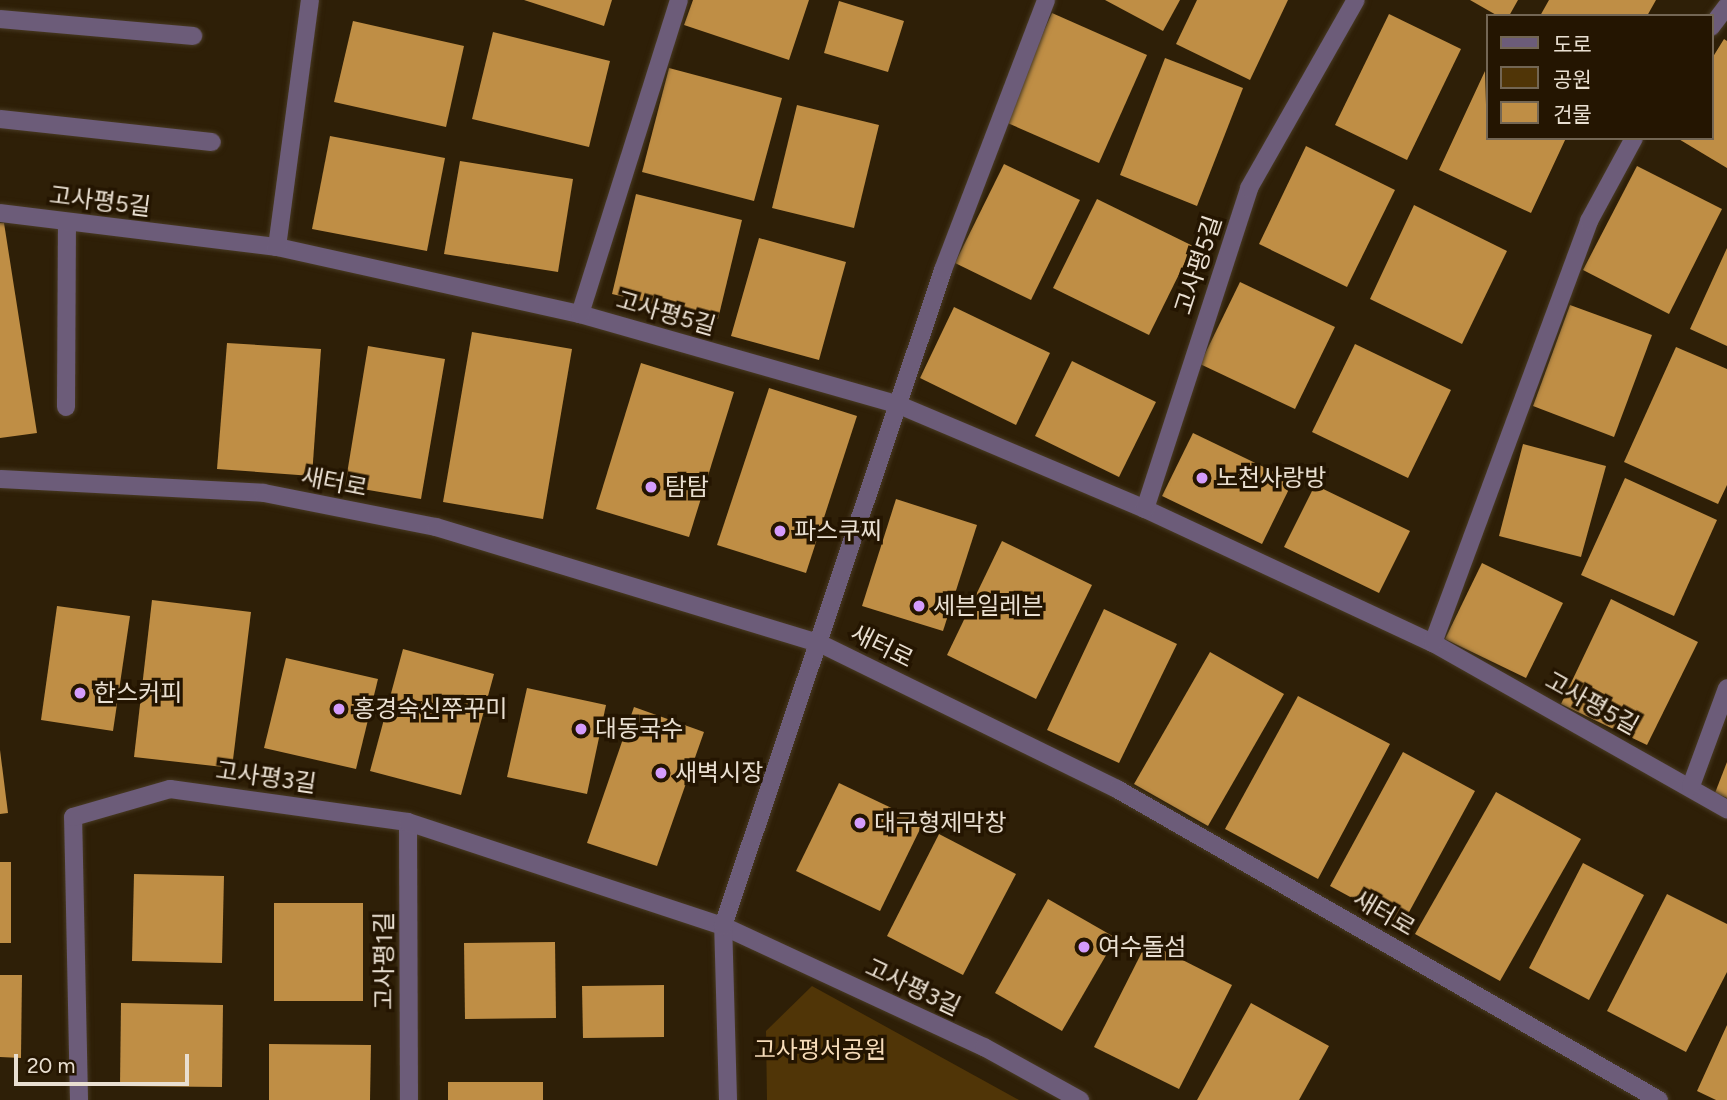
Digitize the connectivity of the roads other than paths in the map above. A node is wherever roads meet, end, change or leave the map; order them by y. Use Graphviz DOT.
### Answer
graph roads {
  1 [pos="310,0"];
  2 [pos="679,0"];
  3 [pos="1356,0"];
  4 [pos="1044,4"];
  5 [pos="1727,6"];
  6 [pos="0,19"];
  7 [pos="1713,24"];
  8 [pos="193,36"];
  9 [pos="0,120"];
  10 [pos="1633,140"];
  11 [pos="212,142"];
  12 [pos="0,213"];
  13 [pos="67,222"];
  14 [pos="277,247"];
  15 [pos="580,314"];
  16 [pos="899,405"];
  17 [pos="66,407"];
  18 [pos="0,479"];
  19 [pos="1145,509"];
  20 [pos="821,643"];
  21 [pos="1433,643"];
  22 [pos="1727,688"];
  23 [pos="1691,786"];
  24 [pos="1727,810"];
  25 [pos="408,821"];
  26 [pos="723,926"];
  27 [pos="79,1100"];
  28 [pos="409,1100"];
  29 [pos="729,1100"];
  30 [pos="1080,1100"];
  31 [pos="1659,1100"];
  1 -- 14 [label="street"];
  2 -- 15 [label="street, 고사평5길"];
  3 -- 19 [label="street, 고사평5길"];
  4 -- 16 [label="street"];
  5 -- 7 [label="street"];
  6 -- 8 [label="street"];
  9 -- 11 [label="street"];
  10 -- 21 [label="street"];
  12 -- 13 [label="street, 고사평5길"];
  13 -- 14 [label="street, 고사평5길"];
  13 -- 17 [label="street"];
  14 -- 15 [label="street, 고사평5길"];
  15 -- 16 [label="street, 고사평5길"];
  16 -- 19 [label="street, 고사평5길"];
  16 -- 20 [label="street"];
  18 -- 20 [label="street, 새터로"];
  19 -- 21 [label="street, 고사평5길"];
  20 -- 26 [label="street"];
  20 -- 31 [label="street, 새터로"];
  21 -- 23 [label="street, 고사평5길"];
  22 -- 23 [label="street"];
  23 -- 24 [label="street, 고사평5길"];
  25 -- 26 [label="street, 고사평3길"];
  25 -- 27 [label="street, 고사평3길"];
  25 -- 28 [label="street, 고사평1길"];
  26 -- 29 [label="street"];
  26 -- 30 [label="street, 고사평3길"];
}
